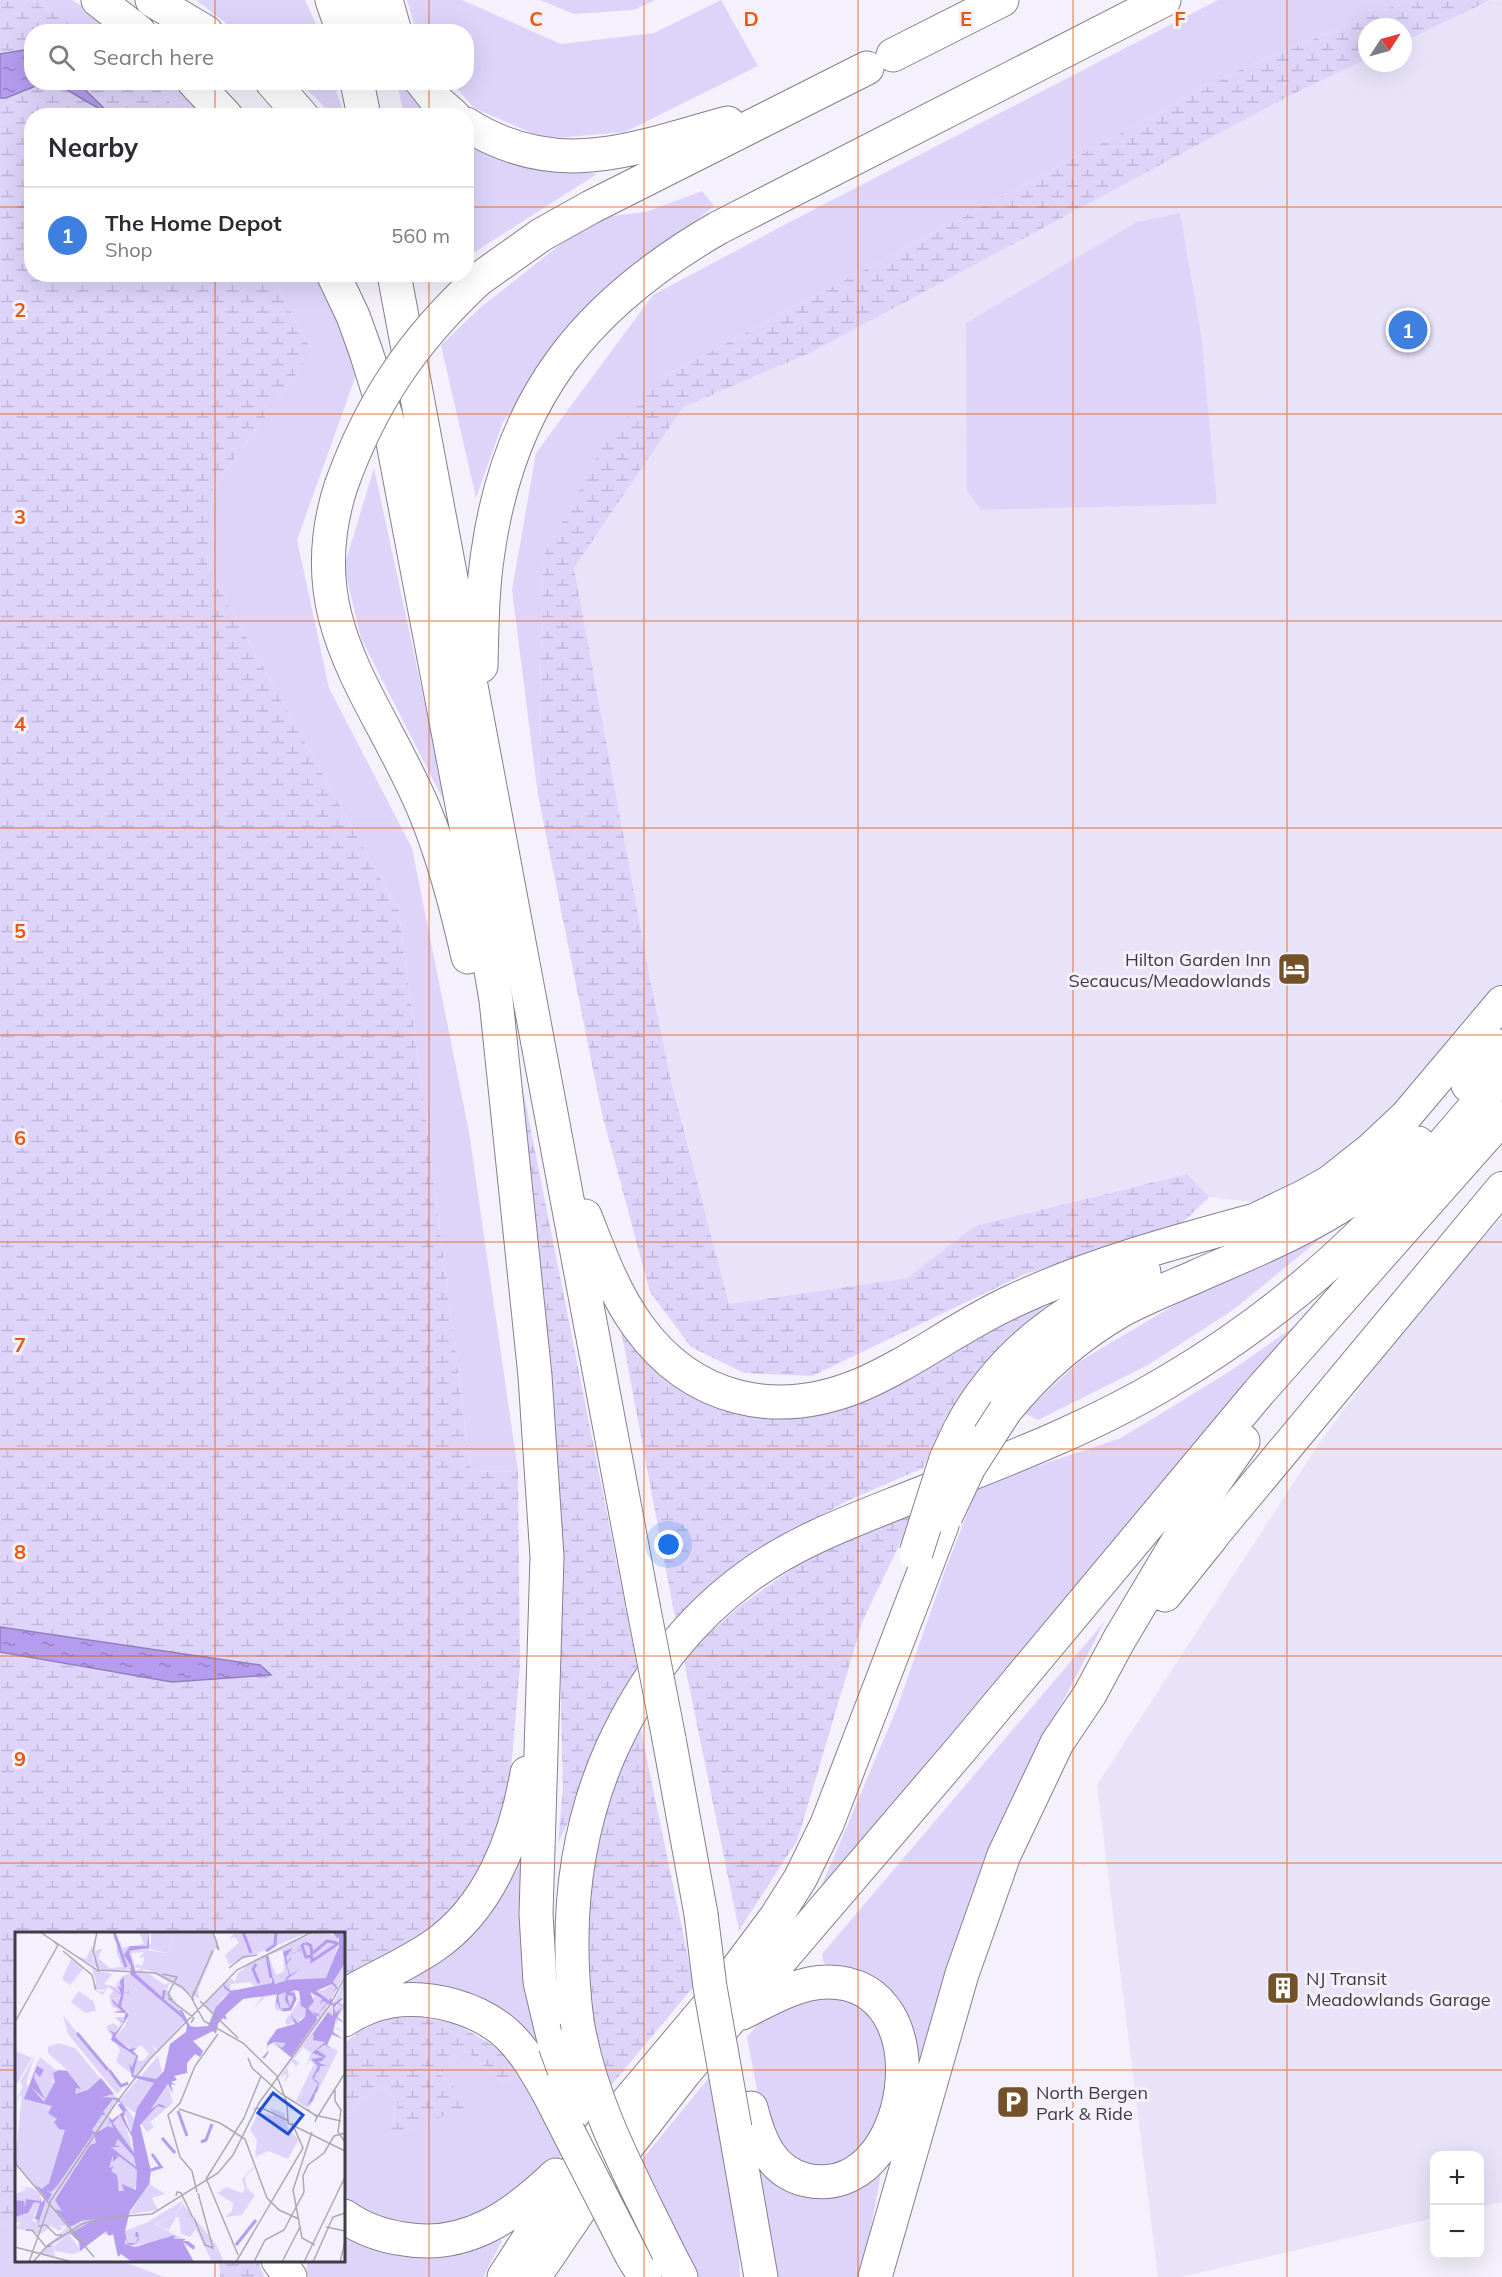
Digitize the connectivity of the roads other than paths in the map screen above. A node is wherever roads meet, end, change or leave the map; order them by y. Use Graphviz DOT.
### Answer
graph roads {
  1 [pos="98,0"];
  2 [pos="152,0"];
  3 [pos="167,0"];
  4 [pos="332,0"];
  5 [pos="1002,0"];
  6 [pos="1164,0"];
  7 [pos="367,18"];
  8 [pos="129,24"];
  9 [pos="192,24"];
  10 [pos="196,24"];
  11 [pos="202,90"];
  12 [pos="279,90"];
  13 [pos="359,90"];
  14 [pos="370,90"];
  15 [pos="791,106"];
  16 [pos="218,108"];
  17 [pos="295,108"];
  18 [pos="362,108"];
  19 [pos="369,108"];
  20 [pos="474,129"];
  21 [pos="336,282"];
  22 [pos="355,282"];
  23 [pos="394,282"];
  24 [pos="366,352"];
  25 [pos="479,725"];
  26 [pos="1502,1002"];
  27 [pos="1502,1046"];
  28 [pos="1502,1075"];
  29 [pos="1502,1118"];
  30 [pos="556,1142"];
  31 [pos="1502,1188"];
  32 [pos="1502,1203"];
  33 [pos="1474,1220"];
  34 [pos="1252,1221"];
  35 [pos="1303,1343"];
  36 [pos="542,1497"];
  37 [pos="1211,1538"];
  38 [pos="1119,1640"];
  39 [pos="888,1664"];
  40 [pos="545,1668"];
  41 [pos="345,1995"];
  42 [pos="735,2016"];
  43 [pos="345,2020"];
  44 [pos="743,2118"];
  45 [pos="603,2131"];
  46 [pos="345,2217"];
  47 [pos="280,2262"];
  48 [pos="296,2262"];
  49 [pos="656,2268"];
  50 [pos="291,2277"];
  51 [pos="504,2277"];
  52 [pos="534,2277"];
  53 [pos="761,2277"];
  54 [pos="875,2277"];
  1 -- 8 [label="highway"];
  2 -- 9 [label="highway"];
  3 -- 10 [label="highway"];
  4 -- 7 [label="highway"];
  5 -- 15 [label="highway"];
  6 -- 25 [label="highway"];
  11 -- 16 [label="highway"];
  12 -- 17 [label="highway"];
  13 -- 18 [label="highway"];
  14 -- 19 [label="highway"];
  15 -- 20 [label="highway"];
  15 -- 36 [label="highway, bridge"];
  21 -- 24 [label="highway"];
  22 -- 24 [label="highway"];
  23 -- 25 [label="highway"];
  24 -- 36 [label="highway"];
  25 -- 30 [label="highway"];
  26 -- 34 [label="main road"];
  27 -- 39 [label="highway, bridge"];
  28 -- 49 [label="highway, bridge"];
  29 -- 35 [label="highway"];
  30 -- 34 [label="highway"];
  30 -- 44 [label="highway, bridge"];
  31 -- 33 [label="main road"];
  32 -- 33 [label="main road"];
  33 -- 37 [label="main road"];
  34 -- 39 [label="highway, bridge"];
  35 -- 38 [label="highway"];
  35 -- 42 [label="highway"];
  36 -- 40 [label="highway"];
  37 -- 38 [label="highway"];
  38 -- 54 [label="highway"];
  39 -- 45 [label="highway"];
  40 -- 41 [label="highway"];
  40 -- 49 [label="highway, bridge"];
  42 -- 44 [label="highway"];
  42 -- 52 [label="highway"];
  43 -- 49 [label="highway, bridge"];
  44 -- 53 [label="highway"];
  45 -- 46 [label="highway"];
  45 -- 51 [label="highway"];
  47 -- 50 [label="highway"];
  48 -- 50 [label="highway"];
}
